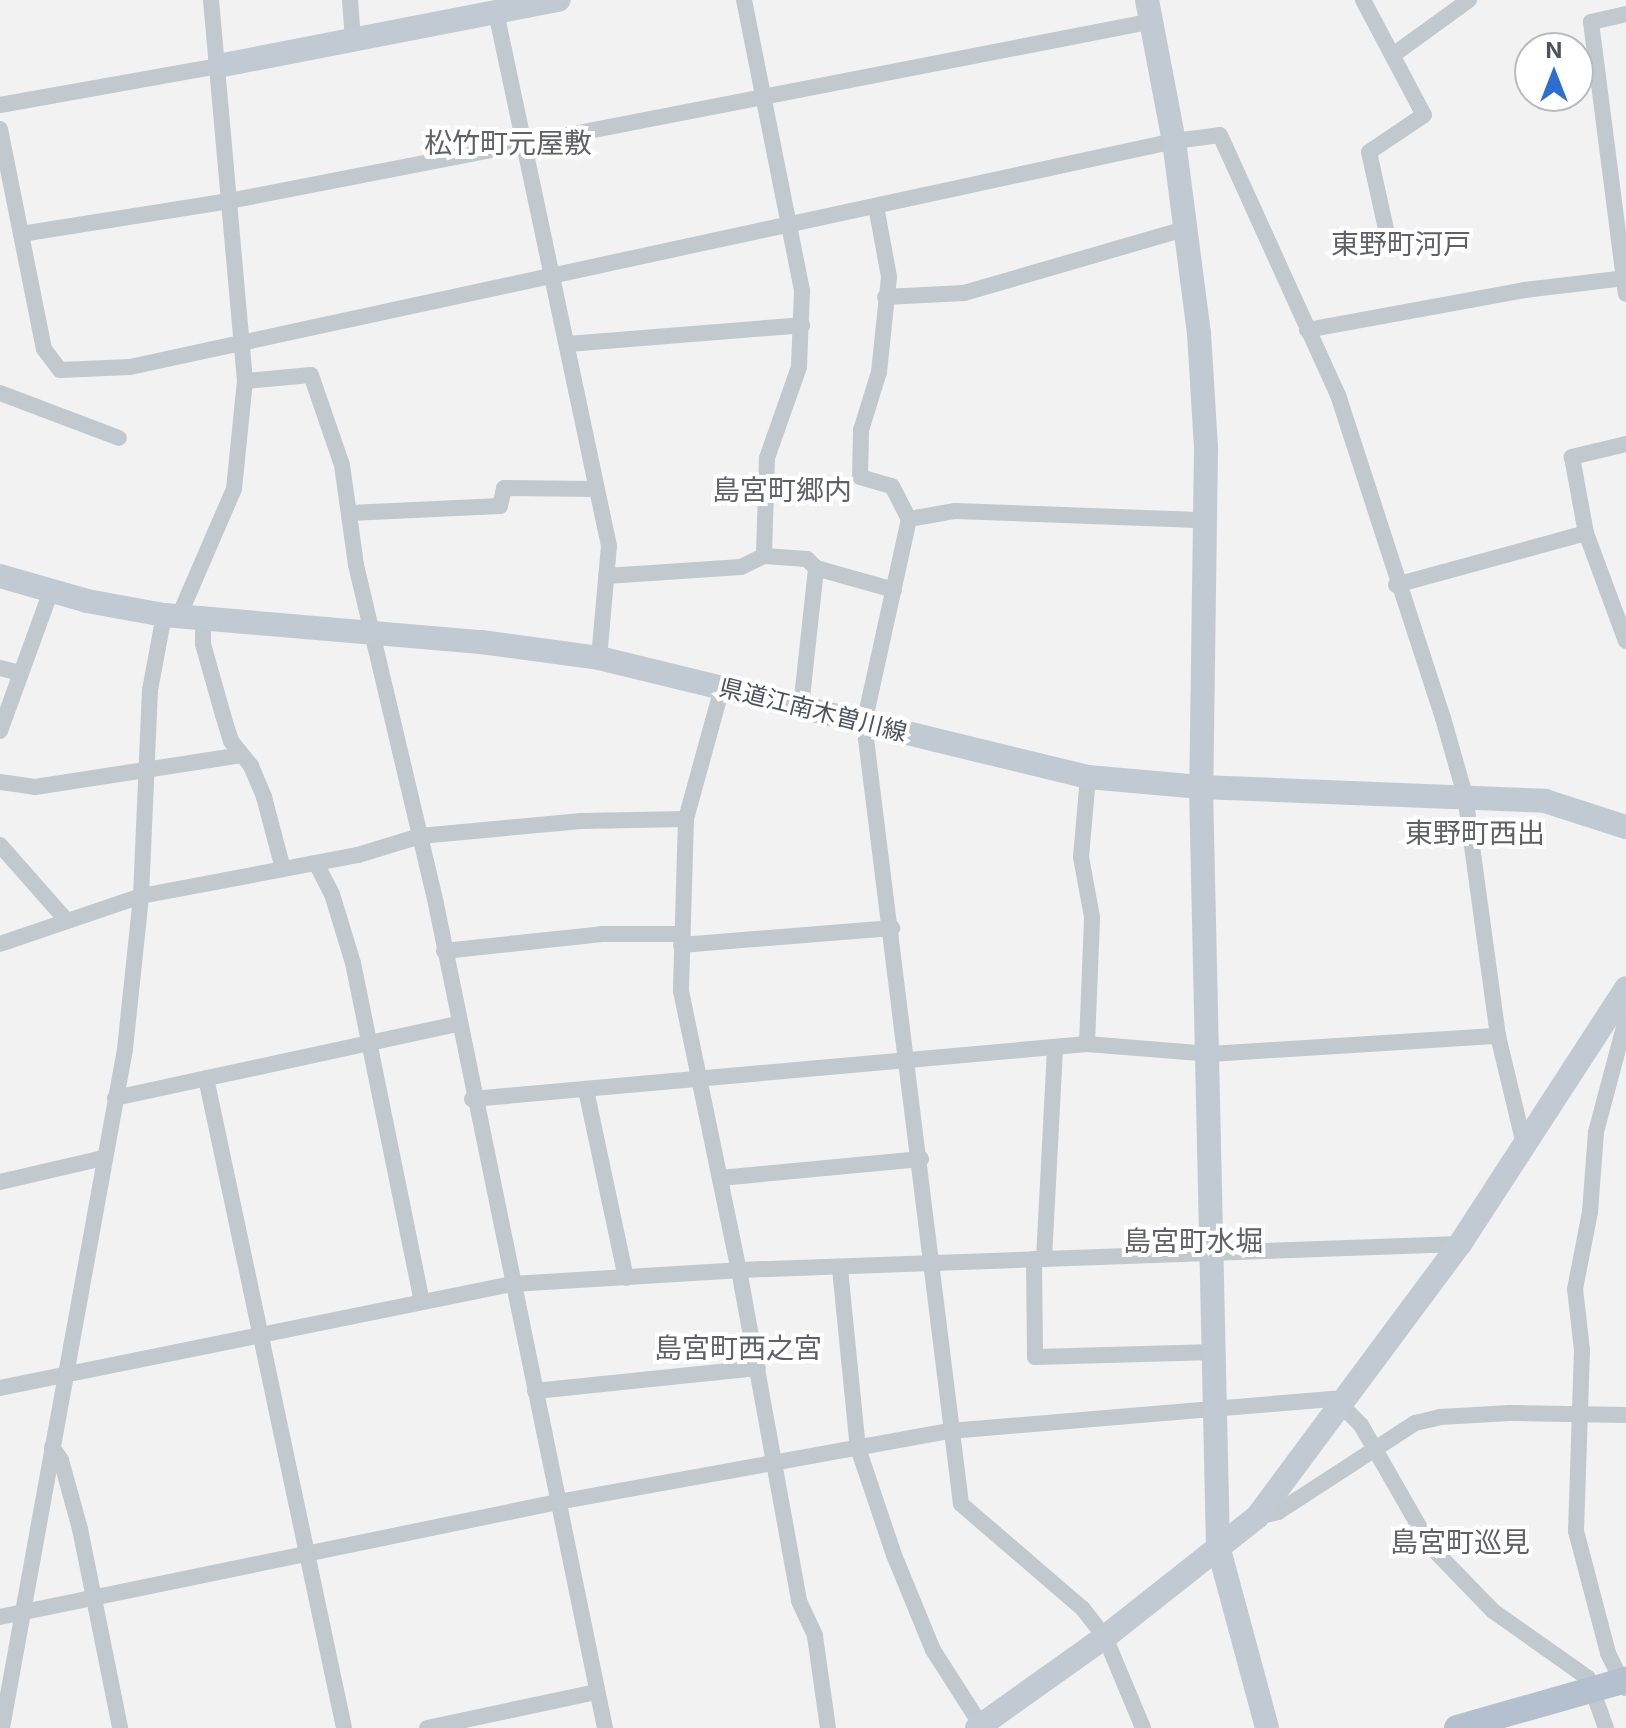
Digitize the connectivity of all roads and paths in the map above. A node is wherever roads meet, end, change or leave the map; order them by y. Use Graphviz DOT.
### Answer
graph roads {
  1 [pos="211,0"];
  2 [pos="350,0"];
  3 [pos="559,0"];
  4 [pos="744,0"];
  5 [pos="1363,0"];
  6 [pos="1469,0"];
  7 [pos="1150,10"];
  8 [pos="496,12"];
  9 [pos="1626,14"];
  10 [pos="353,40"];
  11 [pos="1393,55"];
  12 [pos="218,66"];
  13 [pos="764,95"];
  14 [pos="0,105"];
  15 [pos="0,129"];
  16 [pos="1174,141"];
  17 [pos="525,143"];
  18 [pos="229,201"];
  19 [pos="876,206"];
  20 [pos="788,226"];
  21 [pos="1185,229"];
  22 [pos="21,234"];
  23 [pos="1389,243"];
  24 [pos="554,276"];
  25 [pos="1625,283"];
  26 [pos="885,297"];
  27 [pos="802,325"];
  28 [pos="1307,330"];
  29 [pos="240,342"];
  30 [pos="568,344"];
  31 [pos="245,381"];
  32 [pos="0,393"];
  33 [pos="119,438"];
  34 [pos="1626,444"];
  35 [pos="595,489"];
  36 [pos="350,513"];
  37 [pos="909,519"];
  38 [pos="1205,520"];
  39 [pos="1586,533"];
  40 [pos="764,556"];
  41 [pos="816,568"];
  42 [pos="0,576"];
  43 [pos="606,576"];
  44 [pos="1396,585"];
  45 [pos="894,590"];
  46 [pos="51,591"];
  47 [pos="182,616"];
  48 [pos="370,631"];
  49 [pos="1626,641"];
  50 [pos="599,658"];
  51 [pos="0,668"];
  52 [pos="20,673"];
  53 [pos="722,688"];
  54 [pos="801,707"];
  55 [pos="864,723"];
  56 [pos="0,731"];
  57 [pos="242,755"];
  58 [pos="145,772"];
  59 [pos="1088,777"];
  60 [pos="0,782"];
  61 [pos="1201,787"];
  62 [pos="1465,795"];
  63 [pos="686,819"];
  64 [pos="1626,827"];
  65 [pos="420,836"];
  66 [pos="0,845"];
  67 [pos="316,863"];
  68 [pos="283,869"];
  69 [pos="141,896"];
  70 [pos="67,921"];
  71 [pos="892,928"];
  72 [pos="681,939"];
  73 [pos="0,944"];
  74 [pos="444,951"];
  75 [pos="1626,988"];
  76 [pos="1626,1019"];
  77 [pos="457,1024"];
  78 [pos="1498,1036"];
  79 [pos="368,1043"];
  80 [pos="1087,1044"];
  81 [pos="1055,1049"];
  82 [pos="1210,1054"];
  83 [pos="909,1060"];
  84 [pos="699,1076"];
  85 [pos="206,1078"];
  86 [pos="586,1090"];
  87 [pos="115,1098"];
  88 [pos="472,1099"];
  89 [pos="1523,1140"];
  90 [pos="103,1158"];
  91 [pos="921,1159"];
  92 [pos="720,1178"];
  93 [pos="0,1182"];
  94 [pos="1460,1244"];
  95 [pos="1213,1253"];
  96 [pos="1039,1259"];
  97 [pos="932,1263"];
  98 [pos="840,1269"];
  99 [pos="739,1270"];
  100 [pos="626,1278"];
  101 [pos="512,1284"];
  102 [pos="422,1302"];
  103 [pos="262,1334"];
  104 [pos="1215,1352"];
  105 [pos="758,1368"];
  106 [pos="65,1375"];
  107 [pos="0,1388"];
  108 [pos="535,1391"];
  109 [pos="1342,1407"];
  110 [pos="1217,1408"];
  111 [pos="1577,1415"];
  112 [pos="1626,1415"];
  113 [pos="950,1431"];
  114 [pos="52,1447"];
  115 [pos="858,1448"];
  116 [pos="1375,1448"];
  117 [pos="775,1466"];
  118 [pos="558,1502"];
  119 [pos="1257,1517"];
  120 [pos="1218,1546"];
  121 [pos="308,1553"];
  122 [pos="93,1597"];
  123 [pos="24,1611"];
  124 [pos="0,1617"];
  125 [pos="1105,1637"];
  126 [pos="1624,1684"];
  127 [pos="1593,1688"];
  128 [pos="596,1692"];
  129 [pos="979,1727"];
  130 [pos="2,1728"];
  131 [pos="120,1728"];
  132 [pos="344,1728"];
  133 [pos="427,1728"];
  134 [pos="605,1728"];
  135 [pos="828,1728"];
  136 [pos="1143,1728"];
  137 [pos="1267,1728"];
  138 [pos="1457,1728"];
  139 [pos="1606,1728"];
  1 -- 12 [label="street"];
  2 -- 10 [label="street"];
  3 -- 8 [label="street"];
  4 -- 13 [label="street"];
  5 -- 11 [label="street"];
  6 -- 11 [label="street"];
  7 -- 13 [label="street"];
  7 -- 16 [label="street"];
  8 -- 10 [label="street"];
  8 -- 17 [label="street"];
  9 -- 25 [label="street"];
  10 -- 12 [label="street"];
  11 -- 23 [label="street"];
  12 -- 14 [label="street"];
  12 -- 18 [label="street"];
  13 -- 17 [label="street"];
  13 -- 20 [label="street"];
  15 -- 22 [label="street"];
  16 -- 19 [label="street"];
  16 -- 21 [label="street"];
  16 -- 28 [label="street"];
  17 -- 18 [label="street"];
  17 -- 24 [label="street"];
  18 -- 22 [label="street"];
  18 -- 29 [label="street"];
  19 -- 20 [label="street"];
  19 -- 26 [label="street"];
  20 -- 24 [label="street"];
  20 -- 27 [label="street"];
  21 -- 26 [label="street"];
  21 -- 38 [label="street"];
  22 -- 29 [label="street"];
  24 -- 29 [label="street"];
  24 -- 30 [label="street"];
  25 -- 28 [label="street"];
  26 -- 37 [label="street"];
  27 -- 30 [label="street"];
  27 -- 40 [label="street"];
  28 -- 44 [label="street"];
  29 -- 31 [label="street"];
  30 -- 35 [label="street"];
  31 -- 36 [label="street"];
  31 -- 47 [label="street"];
  32 -- 33 [label="street"];
  34 -- 39 [label="street"];
  35 -- 36 [label="street"];
  35 -- 43 [label="street"];
  36 -- 48 [label="street"];
  37 -- 38 [label="street"];
  37 -- 45 [label="street"];
  38 -- 61 [label="street"];
  39 -- 44 [label="street"];
  39 -- 49 [label="street"];
  40 -- 41 [label="street"];
  40 -- 43 [label="street"];
  41 -- 45 [label="street"];
  41 -- 54 [label="street"];
  42 -- 46 [label="street, 県道江南木曽川線"];
  43 -- 50 [label="street"];
  44 -- 62 [label="street"];
  45 -- 55 [label="street"];
  46 -- 47 [label="street, 県道江南木曽川線"];
  46 -- 52 [label="street"];
  47 -- 48 [label="street, 県道江南木曽川線"];
  47 -- 57 [label="street"];
  47 -- 58 [label="street"];
  48 -- 50 [label="street, 県道江南木曽川線"];
  48 -- 65 [label="street"];
  50 -- 53 [label="street, 県道江南木曽川線"];
  51 -- 52 [label="street"];
  52 -- 56 [label="street"];
  53 -- 54 [label="street, 県道江南木曽川線"];
  53 -- 63 [label="street"];
  54 -- 55 [label="street, 県道江南木曽川線"];
  55 -- 59 [label="street, 県道江南木曽川線"];
  55 -- 71 [label="street"];
  57 -- 58 [label="street"];
  57 -- 68 [label="street"];
  58 -- 60 [label="street"];
  58 -- 69 [label="street"];
  59 -- 61 [label="street, 県道江南木曽川線"];
  59 -- 80 [label="street"];
  61 -- 62 [label="street, 県道江南木曽川線"];
  61 -- 82 [label="street"];
  62 -- 64 [label="street, 県道江南木曽川線"];
  62 -- 78 [label="street"];
  63 -- 65 [label="street"];
  63 -- 72 [label="street"];
  65 -- 67 [label="street"];
  65 -- 74 [label="street"];
  66 -- 70 [label="street"];
  67 -- 68 [label="street"];
  67 -- 79 [label="street"];
  68 -- 69 [label="street"];
  69 -- 70 [label="street"];
  69 -- 87 [label="street"];
  70 -- 73 [label="street"];
  71 -- 72 [label="street"];
  71 -- 83 [label="street"];
  72 -- 74 [label="street"];
  72 -- 84 [label="street"];
  74 -- 77 [label="street"];
  75 -- 89 [label="street"];
  76 -- 111 [label="street"];
  77 -- 79 [label="street"];
  77 -- 88 [label="street"];
  78 -- 82 [label="street"];
  78 -- 89 [label="street"];
  79 -- 85 [label="street"];
  79 -- 102 [label="street"];
  80 -- 81 [label="street"];
  80 -- 82 [label="street"];
  81 -- 83 [label="street"];
  81 -- 96 [label="street"];
  82 -- 95 [label="street"];
  83 -- 84 [label="street"];
  83 -- 91 [label="street"];
  84 -- 86 [label="street"];
  84 -- 92 [label="street"];
  85 -- 87 [label="street"];
  85 -- 103 [label="street"];
  86 -- 88 [label="street"];
  86 -- 100 [label="street"];
  87 -- 90 [label="street"];
  88 -- 101 [label="street"];
  89 -- 94 [label="street"];
  90 -- 93 [label="street"];
  90 -- 106 [label="street"];
  91 -- 92 [label="street"];
  91 -- 97 [label="street"];
  92 -- 99 [label="street"];
  94 -- 95 [label="street"];
  94 -- 109 [label="street"];
  95 -- 96 [label="street"];
  95 -- 104 [label="street"];
  96 -- 97 [label="street"];
  96 -- 104 [label="street"];
  97 -- 98 [label="street"];
  97 -- 113 [label="street"];
  98 -- 99 [label="street"];
  98 -- 115 [label="street"];
  99 -- 100 [label="street"];
  99 -- 105 [label="street"];
  100 -- 101 [label="street"];
  101 -- 102 [label="street"];
  101 -- 108 [label="street"];
  102 -- 103 [label="street"];
  103 -- 106 [label="street"];
  103 -- 121 [label="street"];
  104 -- 110 [label="street"];
  105 -- 108 [label="street"];
  105 -- 117 [label="street"];
  106 -- 107 [label="street"];
  106 -- 114 [label="street"];
  108 -- 118 [label="street"];
  109 -- 110 [label="street"];
  109 -- 116 [label="street"];
  109 -- 119 [label="street"];
  110 -- 113 [label="street"];
  110 -- 120 [label="street"];
  111 -- 112 [label="street"];
  111 -- 116 [label="street"];
  111 -- 126 [label="street"];
  113 -- 115 [label="street"];
  113 -- 125 [label="street"];
  114 -- 122 [label="street"];
  114 -- 123 [label="street"];
  115 -- 117 [label="street"];
  115 -- 129 [label="street"];
  116 -- 119 [label="street"];
  116 -- 127 [label="street"];
  117 -- 118 [label="street"];
  117 -- 135 [label="street"];
  118 -- 121 [label="street"];
  118 -- 128 [label="street"];
  119 -- 120 [label="street"];
  120 -- 125 [label="street"];
  120 -- 137 [label="street"];
  121 -- 122 [label="street"];
  121 -- 132 [label="street"];
  122 -- 123 [label="street"];
  122 -- 131 [label="street"];
  123 -- 124 [label="street"];
  123 -- 130 [label="street"];
  125 -- 129 [label="street"];
  125 -- 136 [label="street"];
  126 -- 127 [label="main road"];
  127 -- 138 [label="main road"];
  127 -- 139 [label="street"];
  128 -- 133 [label="street"];
  128 -- 134 [label="street"];
}
